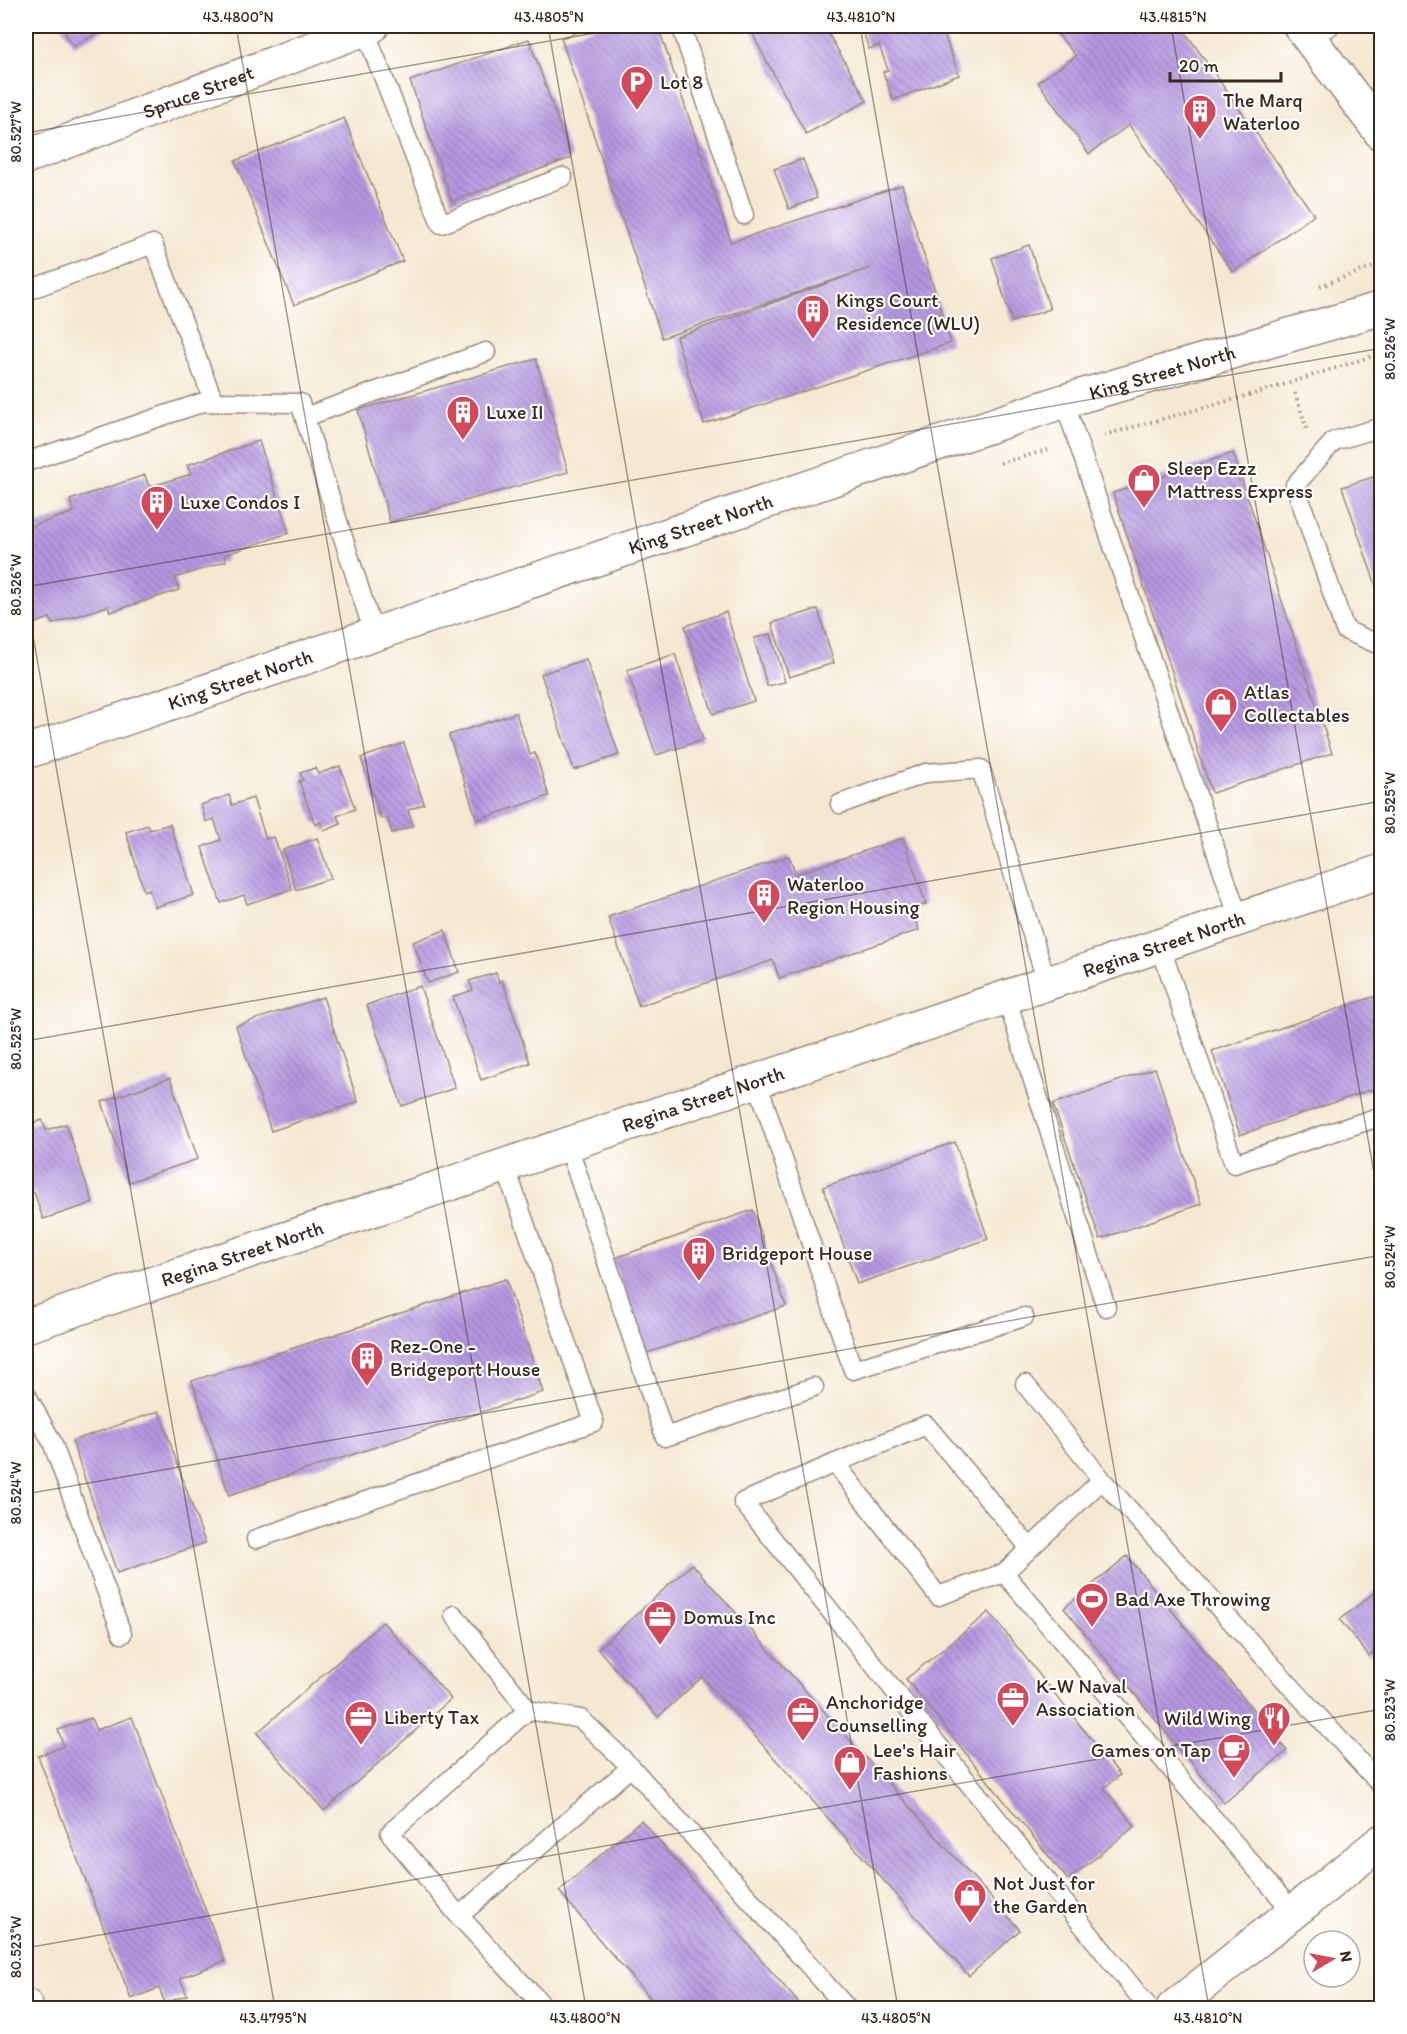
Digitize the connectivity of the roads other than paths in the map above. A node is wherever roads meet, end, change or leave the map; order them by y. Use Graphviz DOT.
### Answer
graph roads {
  1 [pos="681,26"];
  2 [pos="368,27"];
  3 [pos="1313,29"];
  4 [pos="1382,134"];
  5 [pos="26,157"];
  6 [pos="563,177"];
  7 [pos="744,215"];
  8 [pos="26,291"];
  9 [pos="1382,308"];
  10 [pos="486,352"];
  11 [pos="1064,401"];
  12 [pos="214,402"];
  13 [pos="305,417"];
  14 [pos="1382,427"];
  15 [pos="26,462"];
  16 [pos="374,634"];
  17 [pos="1382,646"];
  18 [pos="26,752"];
  19 [pos="840,804"];
  20 [pos="1382,871"];
  21 [pos="1239,919"];
  22 [pos="1160,945"];
  23 [pos="1047,984"];
  24 [pos="1006,997"];
  25 [pos="757,1081"];
  26 [pos="1382,1116"];
  27 [pos="568,1145"];
  28 [pos="506,1166"];
  29 [pos="1106,1306"];
  30 [pos="1024,1317"];
  31 [pos="26,1326"];
  32 [pos="1024,1384"];
  33 [pos="814,1387"];
  34 [pos="26,1394"];
  35 [pos="835,1463"];
  36 [pos="1102,1480"];
  37 [pos="256,1539"];
  38 [pos="1030,1548"];
  39 [pos="1004,1573"];
  40 [pos="454,1615"];
  41 [pos="122,1634"];
  42 [pos="528,1710"];
  43 [pos="631,1767"];
  44 [pos="1382,1786"];
  45 [pos="1382,1840"];
  46 [pos="1293,1912"];
  47 [pos="459,1916"];
  48 [pos="545,2008"];
  49 [pos="847,2008"];
  50 [pos="1149,2008"];
  51 [pos="1173,2008"];
  1 -- 7 [label="lane"];
  2 -- 5 [label="main road, Spruce Street"];
  2 -- 6 [label="lane"];
  3 -- 4 [label="main road"];
  8 -- 12 [label="lane"];
  9 -- 11 [label="main road, King Street North"];
  10 -- 13 [label="lane"];
  11 -- 16 [label="main road, King Street North"];
  11 -- 21 [label="lane"];
  12 -- 13 [label="lane"];
  12 -- 15 [label="lane"];
  13 -- 16 [label="lane"];
  14 -- 17 [label="lane"];
  16 -- 18 [label="main road, King Street North"];
  19 -- 23 [label="lane"];
  20 -- 21 [label="main road, Regina Street North"];
  21 -- 22 [label="main road, Regina Street North"];
  22 -- 23 [label="main road, Regina Street North"];
  22 -- 26 [label="lane"];
  23 -- 24 [label="main road, Regina Street North"];
  24 -- 25 [label="main road, Regina Street North"];
  24 -- 29 [label="lane"];
  25 -- 27 [label="main road, Regina Street North"];
  25 -- 30 [label="lane"];
  27 -- 28 [label="main road, Regina Street North"];
  27 -- 33 [label="lane"];
  28 -- 31 [label="main road, Regina Street North"];
  28 -- 37 [label="lane"];
  32 -- 36 [label="lane"];
  34 -- 41 [label="lane"];
  35 -- 38 [label="lane"];
  35 -- 39 [label="lane"];
  35 -- 50 [label="lane"];
  36 -- 38 [label="lane"];
  36 -- 44 [label="lane"];
  38 -- 39 [label="lane"];
  39 -- 46 [label="lane"];
  40 -- 42 [label="lane"];
  42 -- 43 [label="lane"];
  42 -- 47 [label="lane"];
  43 -- 47 [label="lane"];
  43 -- 49 [label="lane"];
  45 -- 46 [label="main road"];
  46 -- 51 [label="main road"];
  47 -- 48 [label="lane"];
}
